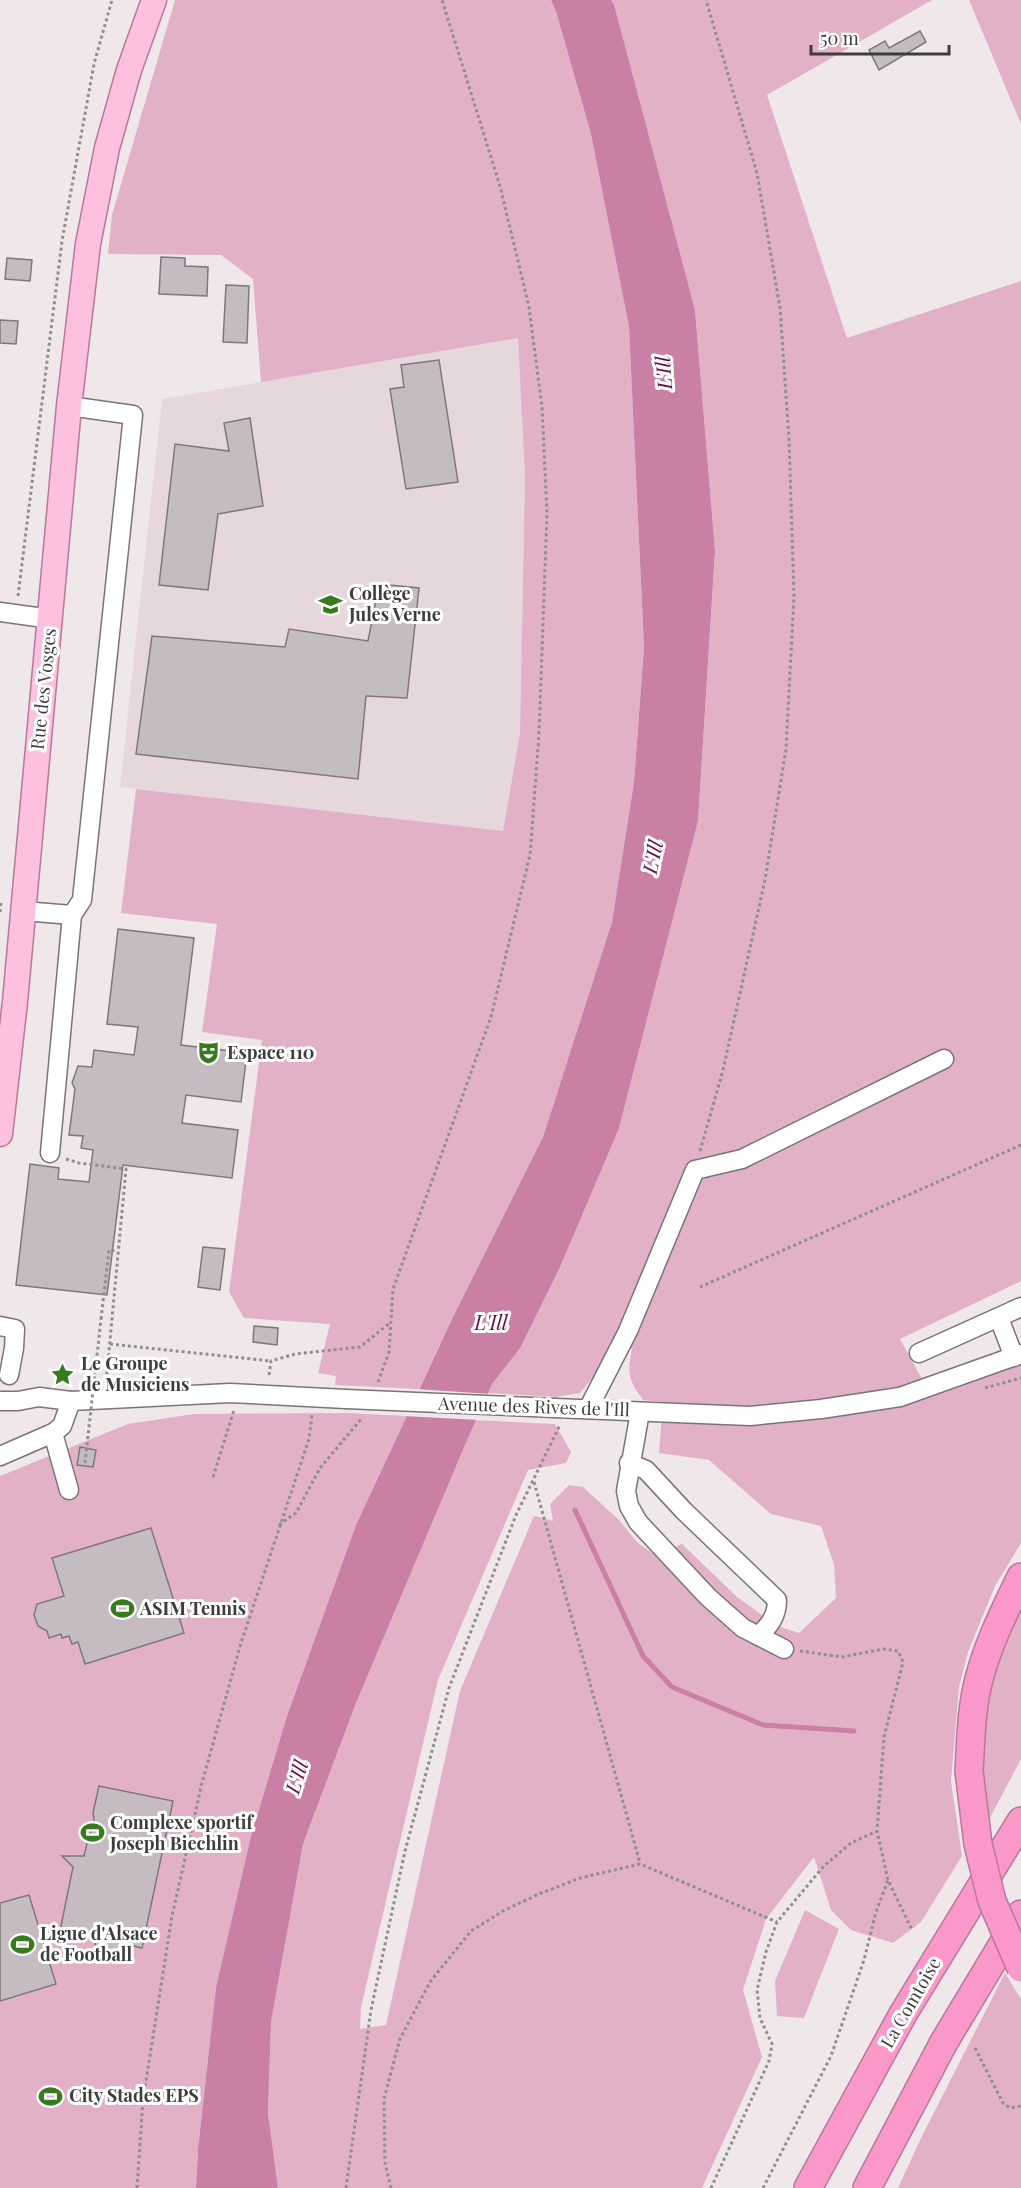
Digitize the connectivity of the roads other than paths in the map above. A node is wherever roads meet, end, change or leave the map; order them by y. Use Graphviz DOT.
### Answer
graph roads {
  1 [pos="154,0"];
  2 [pos="69,406"];
  3 [pos="0,612"];
  4 [pos="39,617"];
  5 [pos="23,911"];
  6 [pos="72,915"];
  7 [pos="8,1001"];
  8 [pos="944,1059"];
  9 [pos="0,1134"];
  10 [pos="50,1153"];
  11 [pos="1021,1307"];
  12 [pos="999,1317"];
  13 [pos="0,1326"];
  14 [pos="919,1353"];
  15 [pos="1018,1356"];
  16 [pos="5,1377"];
  17 [pos="39,1397"];
  18 [pos="0,1401"];
  19 [pos="71,1401"];
  20 [pos="588,1409"];
  21 [pos="640,1412"];
  22 [pos="53,1433"];
  23 [pos="0,1456"];
  24 [pos="629,1463"];
  25 [pos="69,1490"];
  26 [pos="1021,1577"];
  27 [pos="758,1636"];
  28 [pos="784,1649"];
  29 [pos="1021,1821"];
  30 [pos="1021,1914"];
  31 [pos="1021,1968"];
  32 [pos="807,2188"];
  33 [pos="867,2188"];
  1 -- 2 [label="main road, Rue des Vosges"];
  2 -- 4 [label="main road, Rue des Vosges"];
  2 -- 6 [label="street"];
  3 -- 4 [label="street"];
  4 -- 5 [label="main road, Rue des Vosges"];
  5 -- 6 [label="street"];
  5 -- 7 [label="main road, Rue des Vosges"];
  6 -- 10 [label="street"];
  7 -- 9 [label="main road, Rue des Vosges"];
  8 -- 20 [label="street"];
  11 -- 12 [label="street"];
  12 -- 14 [label="street"];
  12 -- 15 [label="street"];
  13 -- 16 [label="street"];
  15 -- 21 [label="street, Avenue des Rives de l'Ill"];
  16 -- 17 [label="street, Avenue des Rives de l'Ill"];
  17 -- 18 [label="street, Avenue des Rives de l'Ill"];
  17 -- 19 [label="street, Avenue des Rives de l'Ill"];
  19 -- 20 [label="street, Avenue des Rives de l'Ill, bridge"];
  19 -- 22 [label="street"];
  20 -- 21 [label="street, Avenue des Rives de l'Ill"];
  21 -- 24 [label="street"];
  22 -- 23 [label="street"];
  22 -- 25 [label="street"];
  24 -- 27 [label="street"];
  24 -- 27 [label="street"];
  26 -- 31 [label="highway, bridge"];
  27 -- 28 [label="street"];
  29 -- 32 [label="highway, La Comtoise"];
  30 -- 33 [label="highway"];
}
